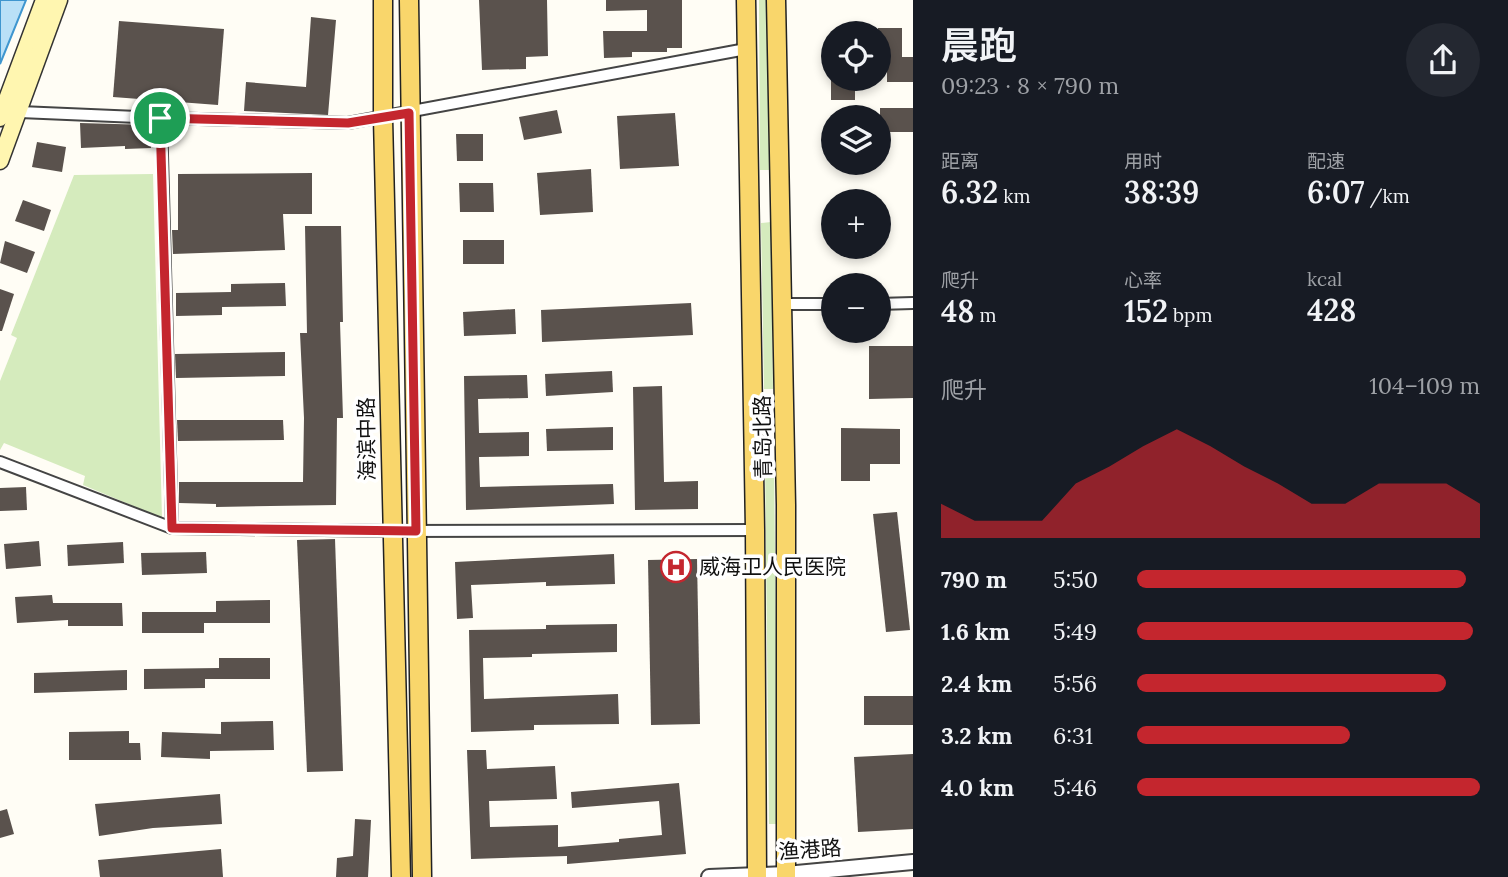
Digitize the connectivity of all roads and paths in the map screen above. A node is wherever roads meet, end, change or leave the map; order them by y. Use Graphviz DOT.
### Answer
graph roads {
  1 [pos="44,0"];
  2 [pos="59,0"];
  3 [pos="383,0"];
  4 [pos="409,0"];
  5 [pos="746,0"];
  6 [pos="776,0"];
  7 [pos="746,49"];
  8 [pos="8,112"];
  9 [pos="409,113"];
  10 [pos="160,118"];
  11 [pos="383,118"];
  12 [pos="0,161"];
  13 [pos="913,303"];
  14 [pos="783,304"];
  15 [pos="821,304"];
  16 [pos="891,304"];
  17 [pos="0,462"];
  18 [pos="172,528"];
  19 [pos="755,530"];
  20 [pos="391,531"];
  21 [pos="416,531"];
  22 [pos="913,862"];
  23 [pos="757,875"];
  24 [pos="786,875"];
  25 [pos="401,877"];
  26 [pos="422,877"];
  27 [pos="709,877"];
  1 -- 8 [label="main road"];
  2 -- 8 [label="main road"];
  3 -- 11 [label="main road, 海滨中路"];
  4 -- 9 [label="main road"];
  5 -- 7 [label="main road, 青岛北路"];
  6 -- 14 [label="main road, 青岛北路"];
  7 -- 9 [label="street"];
  7 -- 19 [label="main road, 青岛北路"];
  8 -- 10 [label="street"];
  8 -- 12 [label="main road"];
  9 -- 11 [label="street"];
  9 -- 21 [label="main road"];
  10 -- 11 [label="street"];
  10 -- 18 [label="street"];
  11 -- 20 [label="main road, 海滨中路"];
  13 -- 16 [label="street"];
  14 -- 15 [label="street"];
  14 -- 24 [label="main road, 青岛北路"];
  17 -- 18 [label="street"];
  18 -- 20 [label="street"];
  19 -- 21 [label="street"];
  19 -- 23 [label="main road, 青岛北路"];
  20 -- 21 [label="street"];
  20 -- 25 [label="main road, 海滨中路"];
  21 -- 26 [label="main road"];
  22 -- 24 [label="street, 渔港路"];
  23 -- 24 [label="street, 渔港路"];
  23 -- 27 [label="street, 渔港路"];
}
